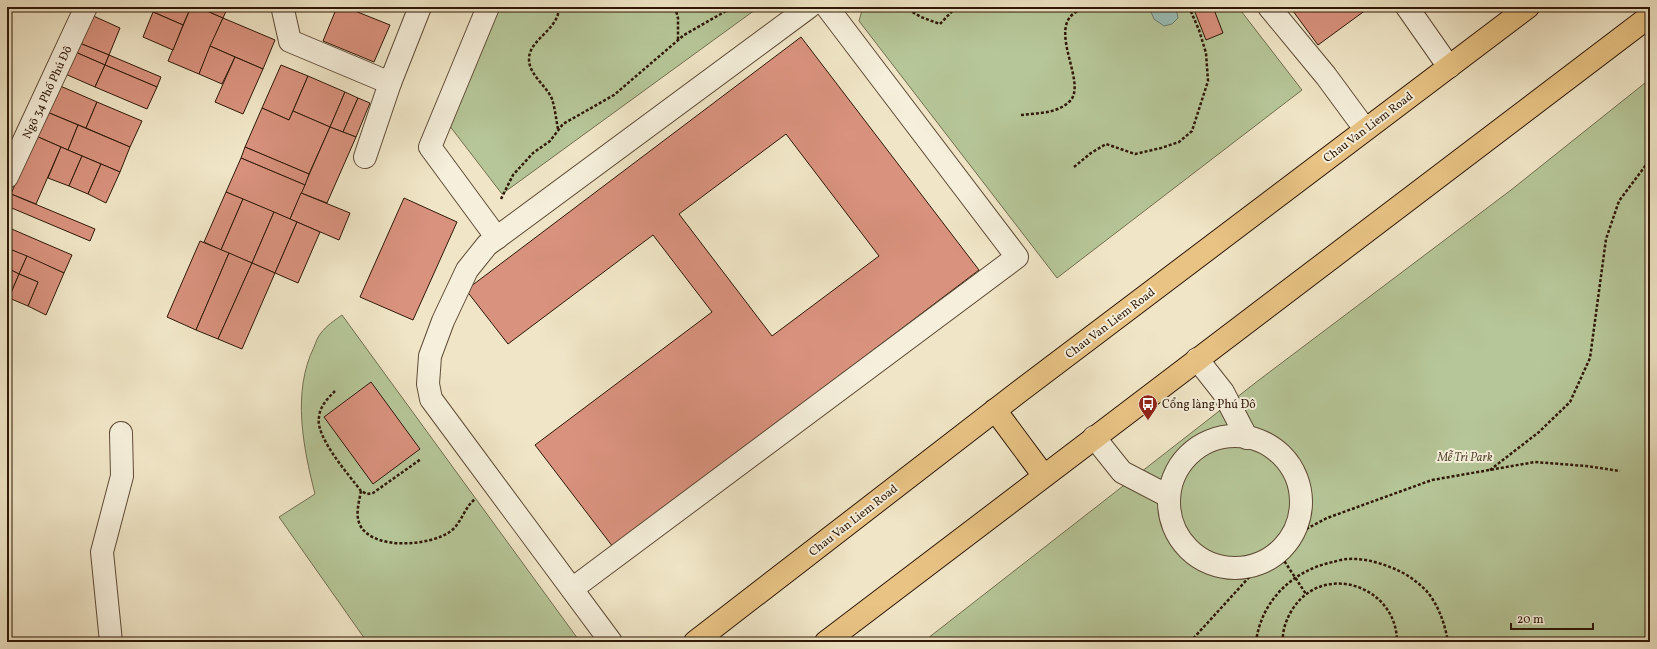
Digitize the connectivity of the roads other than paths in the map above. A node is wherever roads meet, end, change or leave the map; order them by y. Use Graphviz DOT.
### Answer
graph roads {
  1 [pos="86,7"];
  2 [pos="284,7"];
  3 [pos="420,7"];
  4 [pos="488,7"];
  5 [pos="809,7"];
  6 [pos="827,7"];
  7 [pos="1269,7"];
  8 [pos="1407,7"];
  9 [pos="1528,7"];
  10 [pos="1650,16"];
  11 [pos="1449,67"];
  12 [pos="390,83"];
  13 [pos="1365,129"];
  14 [pos="365,157"];
  15 [pos="7,177"];
  16 [pos="494,234"];
  17 [pos="1198,359"];
  18 [pos="996,410"];
  19 [pos="121,433"];
  20 [pos="1094,437"];
  21 [pos="1247,438"];
  22 [pos="1044,476"];
  23 [pos="1168,496"];
  24 [pos="572,589"];
  25 [pos="111,642"];
  26 [pos="611,642"];
  27 [pos="695,642"];
  28 [pos="826,642"];
  1 -- 15 [label="street, Ngõ 34 Phố Phú Đô"];
  2 -- 12 [label="street"];
  3 -- 12 [label="street"];
  4 -- 16 [label="street"];
  5 -- 16 [label="street"];
  6 -- 24 [label="street"];
  7 -- 13 [label="street"];
  8 -- 11 [label="street"];
  9 -- 11 [label="main road, Chau Van Liem Road"];
  10 -- 17 [label="main road"];
  11 -- 13 [label="main road, Chau Van Liem Road"];
  12 -- 14 [label="street"];
  13 -- 18 [label="main road, Chau Van Liem Road"];
  16 -- 24 [label="street"];
  17 -- 20 [label="main road"];
  17 -- 21 [label="street"];
  18 -- 22 [label="main road"];
  18 -- 27 [label="main road, Chau Van Liem Road"];
  19 -- 25 [label="street"];
  20 -- 22 [label="main road"];
  20 -- 23 [label="street"];
  21 -- 23 [label="street"];
  21 -- 23 [label="street"];
  22 -- 28 [label="main road"];
  24 -- 26 [label="street"];
}
